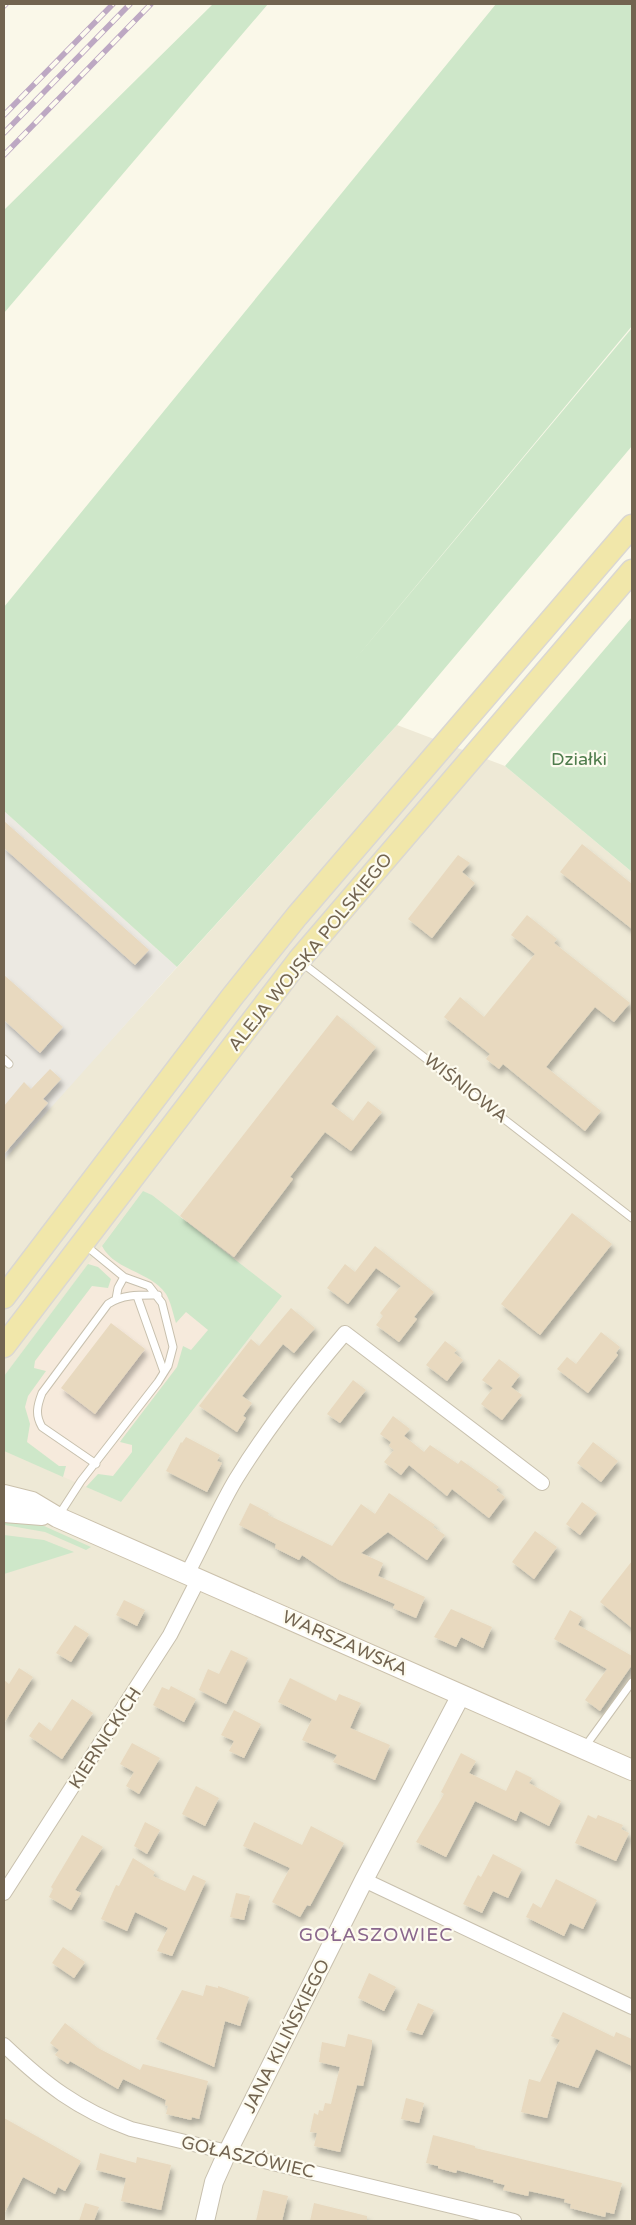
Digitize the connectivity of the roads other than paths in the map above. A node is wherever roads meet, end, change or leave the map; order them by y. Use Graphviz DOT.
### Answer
graph roads {
  1 [pos="632,526"];
  2 [pos="632,571"];
  3 [pos="299,960"];
  4 [pos="632,1218"];
  5 [pos="83,1243"];
  6 [pos="124,1277"];
  7 [pos="158,1295"];
  8 [pos="137,1296"];
  9 [pos="4,1297"];
  10 [pos="116,1299"];
  11 [pos="4,1346"];
  12 [pos="164,1372"];
  13 [pos="96,1464"];
  14 [pos="542,1483"];
  15 [pos="4,1495"];
  16 [pos="4,1512"];
  17 [pos="57,1517"];
  18 [pos="193,1576"];
  19 [pos="632,1682"];
  20 [pos="461,1694"];
  21 [pos="584,1748"];
  22 [pos="632,1770"];
  23 [pos="364,1880"];
  24 [pos="4,1893"];
  25 [pos="632,2007"];
  26 [pos="4,2045"];
  27 [pos="228,2152"];
  28 [pos="205,2221"];
  29 [pos="514,2221"];
  1 -- 9 [label="main road, ALEJA WOJSKA POLSKIEGO"];
  2 -- 3 [label="main road, ALEJA WOJSKA POLSKIEGO"];
  3 -- 4 [label="lane, WIŚNIOWA"];
  3 -- 5 [label="main road, ALEJA WOJSKA POLSKIEGO"];
  5 -- 6 [label="lane"];
  5 -- 11 [label="main road, ALEJA WOJSKA POLSKIEGO"];
  6 -- 7 [label="lane"];
  6 -- 10 [label="lane"];
  7 -- 8 [label="lane"];
  7 -- 12 [label="lane"];
  8 -- 10 [label="lane"];
  8 -- 12 [label="lane"];
  10 -- 13 [label="lane"];
  12 -- 13 [label="lane"];
  13 -- 17 [label="lane"];
  14 -- 18 [label="street, KIERNICKICH"];
  15 -- 17 [label="main road, WARSZAWSKA"];
  16 -- 17 [label="main road, WARSZAWSKA"];
  17 -- 18 [label="main road, WARSZAWSKA"];
  18 -- 20 [label="main road, WARSZAWSKA"];
  18 -- 24 [label="street, KIERNICKICH"];
  19 -- 21 [label="lane"];
  20 -- 21 [label="main road, WARSZAWSKA"];
  20 -- 23 [label="street, JANA KILIŃSKIEGO"];
  21 -- 22 [label="main road, WARSZAWSKA"];
  23 -- 25 [label="street"];
  23 -- 27 [label="street, JANA KILIŃSKIEGO"];
  26 -- 27 [label="street, GOŁASZÓWIEC"];
  27 -- 28 [label="street, JANA KILIŃSKIEGO"];
  27 -- 29 [label="street, GOŁASZÓWIEC"];
}
